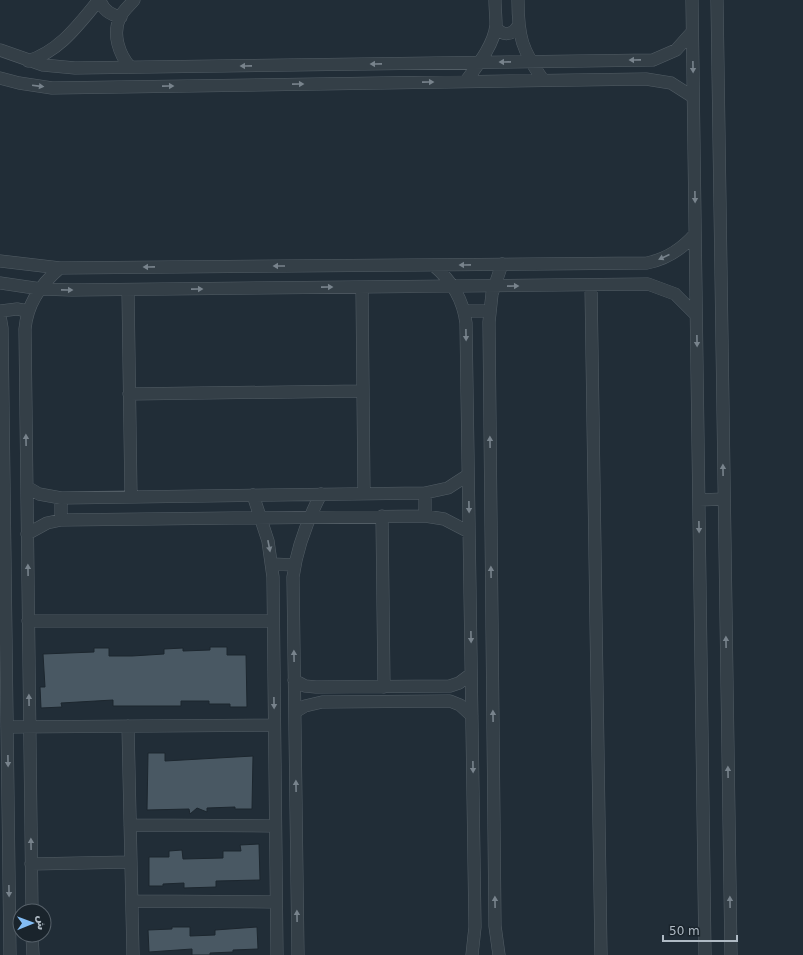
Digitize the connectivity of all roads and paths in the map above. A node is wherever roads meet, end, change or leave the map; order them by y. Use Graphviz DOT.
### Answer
graph roads {
  1 [pos="100,0"];
  2 [pos="134,0"];
  3 [pos="495,0"];
  4 [pos="518,0"];
  5 [pos="692,0"];
  6 [pos="717,0"];
  7 [pos="120,17"];
  8 [pos="518,26"];
  9 [pos="496,27"];
  10 [pos="692,32"];
  11 [pos="0,50"];
  12 [pos="653,60"];
  13 [pos="28,61"];
  14 [pos="562,61"];
  15 [pos="480,62"];
  16 [pos="530,62"];
  17 [pos="130,67"];
  18 [pos="147,67"];
  19 [pos="0,78"];
  20 [pos="654,79"];
  21 [pos="543,80"];
  22 [pos="562,80"];
  23 [pos="466,81"];
  24 [pos="148,87"];
  25 [pos="693,97"];
  26 [pos="695,234"];
  27 [pos="0,261"];
  28 [pos="648,263"];
  29 [pos="502,264"];
  30 [pos="433,265"];
  31 [pos="60,268"];
  32 [pos="0,283"];
  33 [pos="648,284"];
  34 [pos="591,285"];
  35 [pos="453,286"];
  36 [pos="494,286"];
  37 [pos="362,287"];
  38 [pos="40,289"];
  39 [pos="128,290"];
  40 [pos="490,310"];
  41 [pos="0,311"];
  42 [pos="28,311"];
  43 [pos="464,311"];
  44 [pos="696,315"];
  45 [pos="0,316"];
  46 [pos="363,391"];
  47 [pos="129,394"];
  48 [pos="468,475"];
  49 [pos="27,487"];
  50 [pos="425,493"];
  51 [pos="321,494"];
  52 [pos="364,494"];
  53 [pos="253,495"];
  54 [pos="131,497"];
  55 [pos="61,498"];
  56 [pos="724,499"];
  57 [pos="699,500"];
  58 [pos="382,516"];
  59 [pos="425,516"];
  60 [pos="309,517"];
  61 [pos="262,518"];
  62 [pos="61,520"];
  63 [pos="469,532"];
  64 [pos="27,534"];
  65 [pos="272,564"];
  66 [pos="295,564"];
  67 [pos="470,598"];
  68 [pos="492,598"];
  69 [pos="28,621"];
  70 [pos="273,621"];
  71 [pos="471,674"];
  72 [pos="294,680"];
  73 [pos="450,686"];
  74 [pos="384,687"];
  75 [pos="322,688"];
  76 [pos="450,701"];
  77 [pos="322,702"];
  78 [pos="295,712"];
  79 [pos="472,716"];
  80 [pos="274,725"];
  81 [pos="30,726"];
  82 [pos="128,726"];
  83 [pos="7,727"];
  84 [pos="4,740"];
  85 [pos="130,825"];
  86 [pos="275,827"];
  87 [pos="296,828"];
  88 [pos="276,853"];
  89 [pos="297,853"];
  90 [pos="131,862"];
  91 [pos="31,864"];
  92 [pos="132,902"];
  93 [pos="276,902"];
  94 [pos="32,903"];
  95 [pos="495,926"];
  96 [pos="475,927"];
  97 [pos="32,943"];
  98 [pos="704,953"];
  99 [pos="10,955"];
  100 [pos="32,955"];
  101 [pos="133,955"];
  102 [pos="277,955"];
  103 [pos="298,955"];
  104 [pos="472,955"];
  105 [pos="499,955"];
  106 [pos="601,955"];
  107 [pos="731,955"];
  1 -- 7 [label="street"];
  1 -- 13 [label="street"];
  2 -- 7 [label="street"];
  3 -- 9 [label="street"];
  4 -- 8 [label="street"];
  5 -- 10 [label="street"];
  56 -- 6 [label="street, one-way"];
  7 -- 17 [label="street"];
  8 -- 9 [label="street"];
  8 -- 16 [label="street"];
  9 -- 15 [label="street"];
  10 -- 12 [label="street"];
  10 -- 25 [label="street, one-way"];
  11 -- 13 [label="street"];
  12 -- 14 [label="street, one-way"];
  12 -- 20 [label="street"];
  13 -- 17 [label="street"];
  14 -- 16 [label="street"];
  14 -- 22 [label="street"];
  16 -- 15 [label="street, one-way"];
  15 -- 18 [label="street, one-way"];
  15 -- 23 [label="street"];
  16 -- 21 [label="street"];
  17 -- 18 [label="street"];
  18 -- 24 [label="street"];
  19 -- 24 [label="street, one-way"];
  20 -- 22 [label="street"];
  20 -- 25 [label="street"];
  21 -- 22 [label="street"];
  21 -- 23 [label="street"];
  24 -- 23 [label="street, one-way"];
  25 -- 26 [label="street, one-way"];
  26 -- 28 [label="street, one-way"];
  26 -- 44 [label="street"];
  27 -- 31 [label="street"];
  28 -- 29 [label="street"];
  28 -- 33 [label="street"];
  29 -- 30 [label="street, one-way"];
  29 -- 36 [label="street"];
  30 -- 31 [label="street, one-way"];
  30 -- 35 [label="street"];
  31 -- 38 [label="street"];
  32 -- 38 [label="street"];
  33 -- 34 [label="street"];
  33 -- 44 [label="street"];
  36 -- 34 [label="street, one-way"];
  34 -- 106 [label="street"];
  35 -- 36 [label="street"];
  35 -- 37 [label="street"];
  35 -- 43 [label="street"];
  36 -- 40 [label="street"];
  39 -- 37 [label="street, one-way"];
  37 -- 46 [label="street"];
  38 -- 39 [label="street, one-way"];
  38 -- 42 [label="street"];
  39 -- 47 [label="street"];
  40 -- 43 [label="street"];
  68 -- 40 [label="street, one-way"];
  41 -- 42 [label="street"];
  49 -- 42 [label="street, one-way"];
  43 -- 48 [label="street, one-way"];
  44 -- 57 [label="street, one-way"];
  45 -- 83 [label="street"];
  46 -- 47 [label="street"];
  46 -- 52 [label="street"];
  47 -- 54 [label="street"];
  48 -- 50 [label="street"];
  48 -- 63 [label="street, one-way"];
  49 -- 55 [label="street"];
  49 -- 64 [label="street"];
  50 -- 52 [label="street"];
  50 -- 59 [label="street"];
  51 -- 52 [label="street"];
  51 -- 53 [label="street"];
  51 -- 60 [label="street"];
  53 -- 54 [label="street"];
  53 -- 61 [label="street"];
  54 -- 55 [label="street"];
  55 -- 62 [label="street"];
  56 -- 57 [label="street"];
  107 -- 56 [label="street, one-way"];
  57 -- 98 [label="street, one-way"];
  58 -- 59 [label="street"];
  58 -- 60 [label="street"];
  58 -- 74 [label="street"];
  59 -- 63 [label="street"];
  60 -- 61 [label="street"];
  60 -- 66 [label="street"];
  61 -- 62 [label="street"];
  61 -- 65 [label="street, one-way"];
  62 -- 64 [label="street"];
  63 -- 67 [label="street"];
  69 -- 64 [label="street, one-way"];
  65 -- 66 [label="street"];
  65 -- 70 [label="street"];
  72 -- 66 [label="street, one-way"];
  67 -- 68 [label="street"];
  67 -- 71 [label="street, one-way"];
  95 -- 68 [label="street, one-way"];
  69 -- 70 [label="street"];
  81 -- 69 [label="street, one-way"];
  70 -- 80 [label="street, one-way"];
  71 -- 73 [label="street"];
  71 -- 79 [label="street"];
  72 -- 75 [label="street"];
  72 -- 78 [label="street"];
  73 -- 74 [label="street"];
  73 -- 76 [label="street"];
  74 -- 75 [label="street"];
  75 -- 77 [label="street"];
  76 -- 77 [label="street"];
  76 -- 79 [label="street"];
  77 -- 78 [label="street"];
  87 -- 78 [label="street, one-way"];
  79 -- 96 [label="street, one-way"];
  80 -- 82 [label="street"];
  80 -- 86 [label="street"];
  81 -- 82 [label="street"];
  81 -- 83 [label="street"];
  91 -- 81 [label="street, one-way"];
  82 -- 85 [label="street"];
  83 -- 84 [label="street"];
  84 -- 99 [label="street, one-way"];
  85 -- 86 [label="street"];
  85 -- 90 [label="street"];
  86 -- 87 [label="street"];
  86 -- 88 [label="street"];
  87 -- 89 [label="street"];
  88 -- 89 [label="street"];
  88 -- 93 [label="street"];
  103 -- 89 [label="street, one-way"];
  90 -- 91 [label="street"];
  90 -- 92 [label="street"];
  91 -- 94 [label="street"];
  92 -- 93 [label="street"];
  92 -- 101 [label="street"];
  93 -- 102 [label="street"];
  95 -- 96 [label="street"];
  95 -- 105 [label="street"];
  96 -- 104 [label="street"];
  97 -- 100 [label="street"];
}
